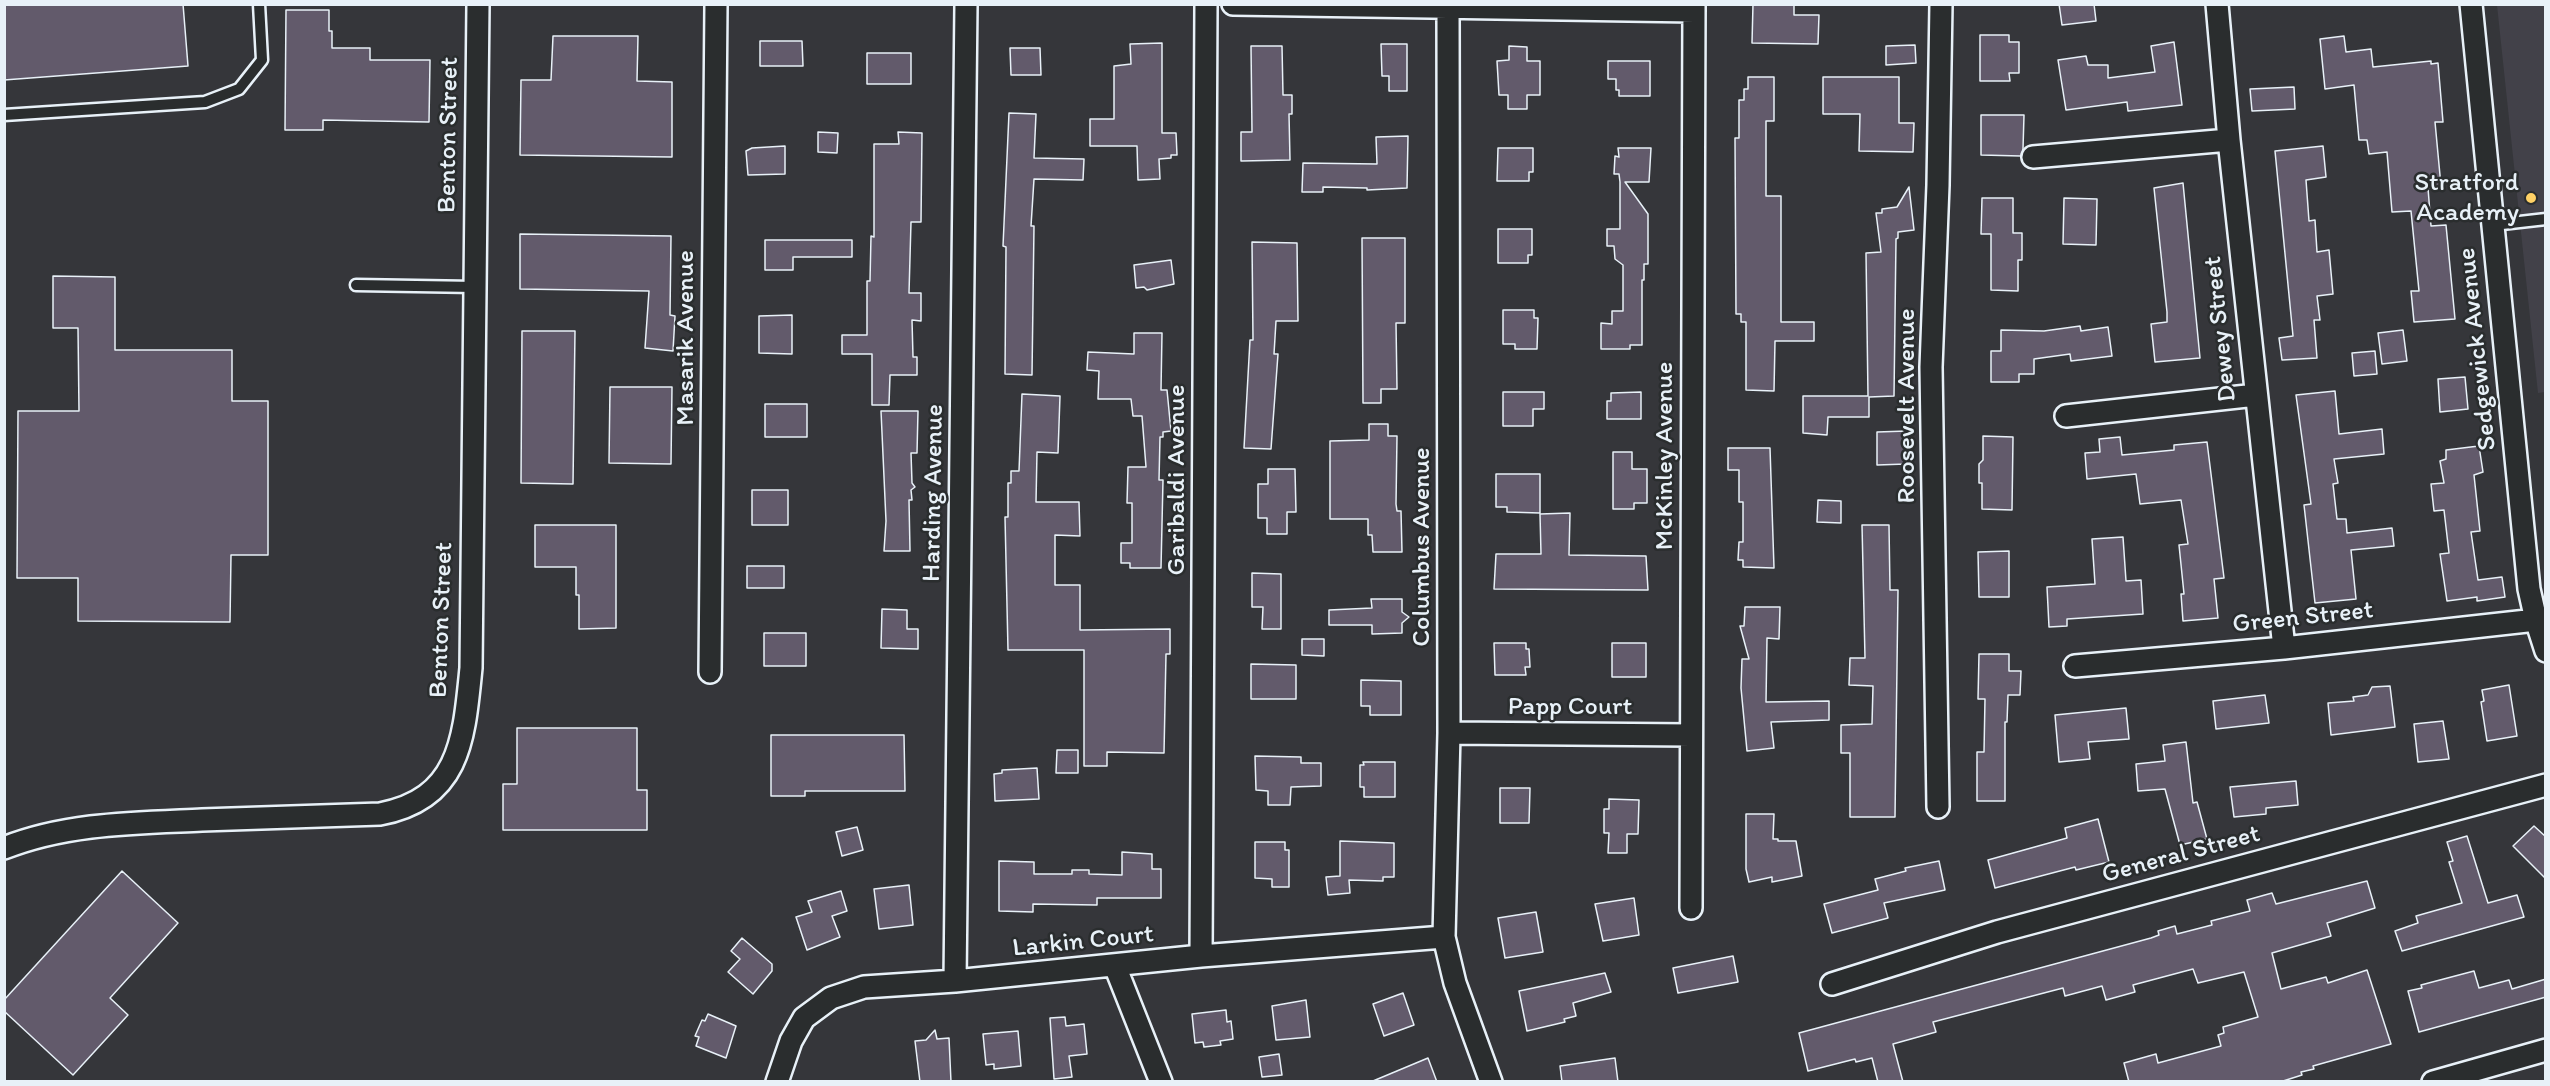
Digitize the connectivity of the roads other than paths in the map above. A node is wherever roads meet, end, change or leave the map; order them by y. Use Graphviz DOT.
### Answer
graph roads {
  1 [pos="259,4"];
  2 [pos="478,4"];
  3 [pos="708,4"];
  4 [pos="729,4"];
  5 [pos="966,4"];
  6 [pos="1206,4"];
  7 [pos="1233,4"];
  8 [pos="1941,4"];
  9 [pos="2217,4"];
  10 [pos="2470,4"];
  11 [pos="716,5"];
  12 [pos="1448,6"];
  13 [pos="1694,8"];
  14 [pos="4,115"];
  15 [pos="2229,140"];
  16 [pos="2033,157"];
  17 [pos="2546,219"];
  18 [pos="2493,225"];
  19 [pos="356,285"];
  20 [pos="475,286"];
  21 [pos="2256,395"];
  22 [pos="2066,416"];
  23 [pos="2536,620"];
  24 [pos="2284,648"];
  25 [pos="2546,651"];
  26 [pos="2075,666"];
  27 [pos="710,672"];
  28 [pos="1449,733"];
  29 [pos="1691,735"];
  30 [pos="2546,785"];
  31 [pos="1938,807"];
  32 [pos="4,848"];
  33 [pos="1691,908"];
  34 [pos="1444,937"];
  35 [pos="1201,956"];
  36 [pos="1115,966"];
  37 [pos="955,981"];
  38 [pos="1832,984"];
  39 [pos="2546,1050"];
  40 [pos="777,1082"];
  41 [pos="1161,1082"];
  42 [pos="1491,1082"];
  43 [pos="2433,1082"];
  1 -- 14 [label="lane"];
  2 -- 20 [label="street, Benton Street"];
  3 -- 11 [label="street"];
  4 -- 11 [label="street"];
  5 -- 37 [label="street, Harding Avenue"];
  6 -- 35 [label="street, Garibaldi Avenue"];
  7 -- 12 [label="street"];
  8 -- 31 [label="street, Roosevelt Avenue"];
  9 -- 15 [label="street, Dewey Street"];
  10 -- 18 [label="street, Sedgewick Avenue"];
  11 -- 27 [label="street, Masarik Avenue"];
  12 -- 13 [label="street"];
  12 -- 28 [label="street, Columbus Avenue"];
  13 -- 29 [label="street, McKinley Avenue"];
  15 -- 16 [label="street"];
  15 -- 21 [label="street, Dewey Street"];
  17 -- 18 [label="lane"];
  18 -- 23 [label="street, Sedgewick Avenue"];
  19 -- 20 [label="lane"];
  20 -- 32 [label="street, Benton Street"];
  21 -- 22 [label="street"];
  21 -- 24 [label="street, Dewey Street"];
  23 -- 24 [label="street, Green Street"];
  23 -- 25 [label="street, Sedgewick Avenue"];
  24 -- 26 [label="street, Green Street"];
  28 -- 29 [label="street, Papp Court"];
  28 -- 34 [label="street, Columbus Avenue"];
  29 -- 33 [label="street, McKinley Avenue"];
  30 -- 38 [label="street, General Street"];
  34 -- 35 [label="street, Larkin Court"];
  34 -- 42 [label="street, Columbus Avenue"];
  35 -- 36 [label="street, Larkin Court"];
  36 -- 37 [label="street, Larkin Court"];
  36 -- 41 [label="street"];
  37 -- 40 [label="street, Larkin Court"];
  39 -- 43 [label="street"];
}
